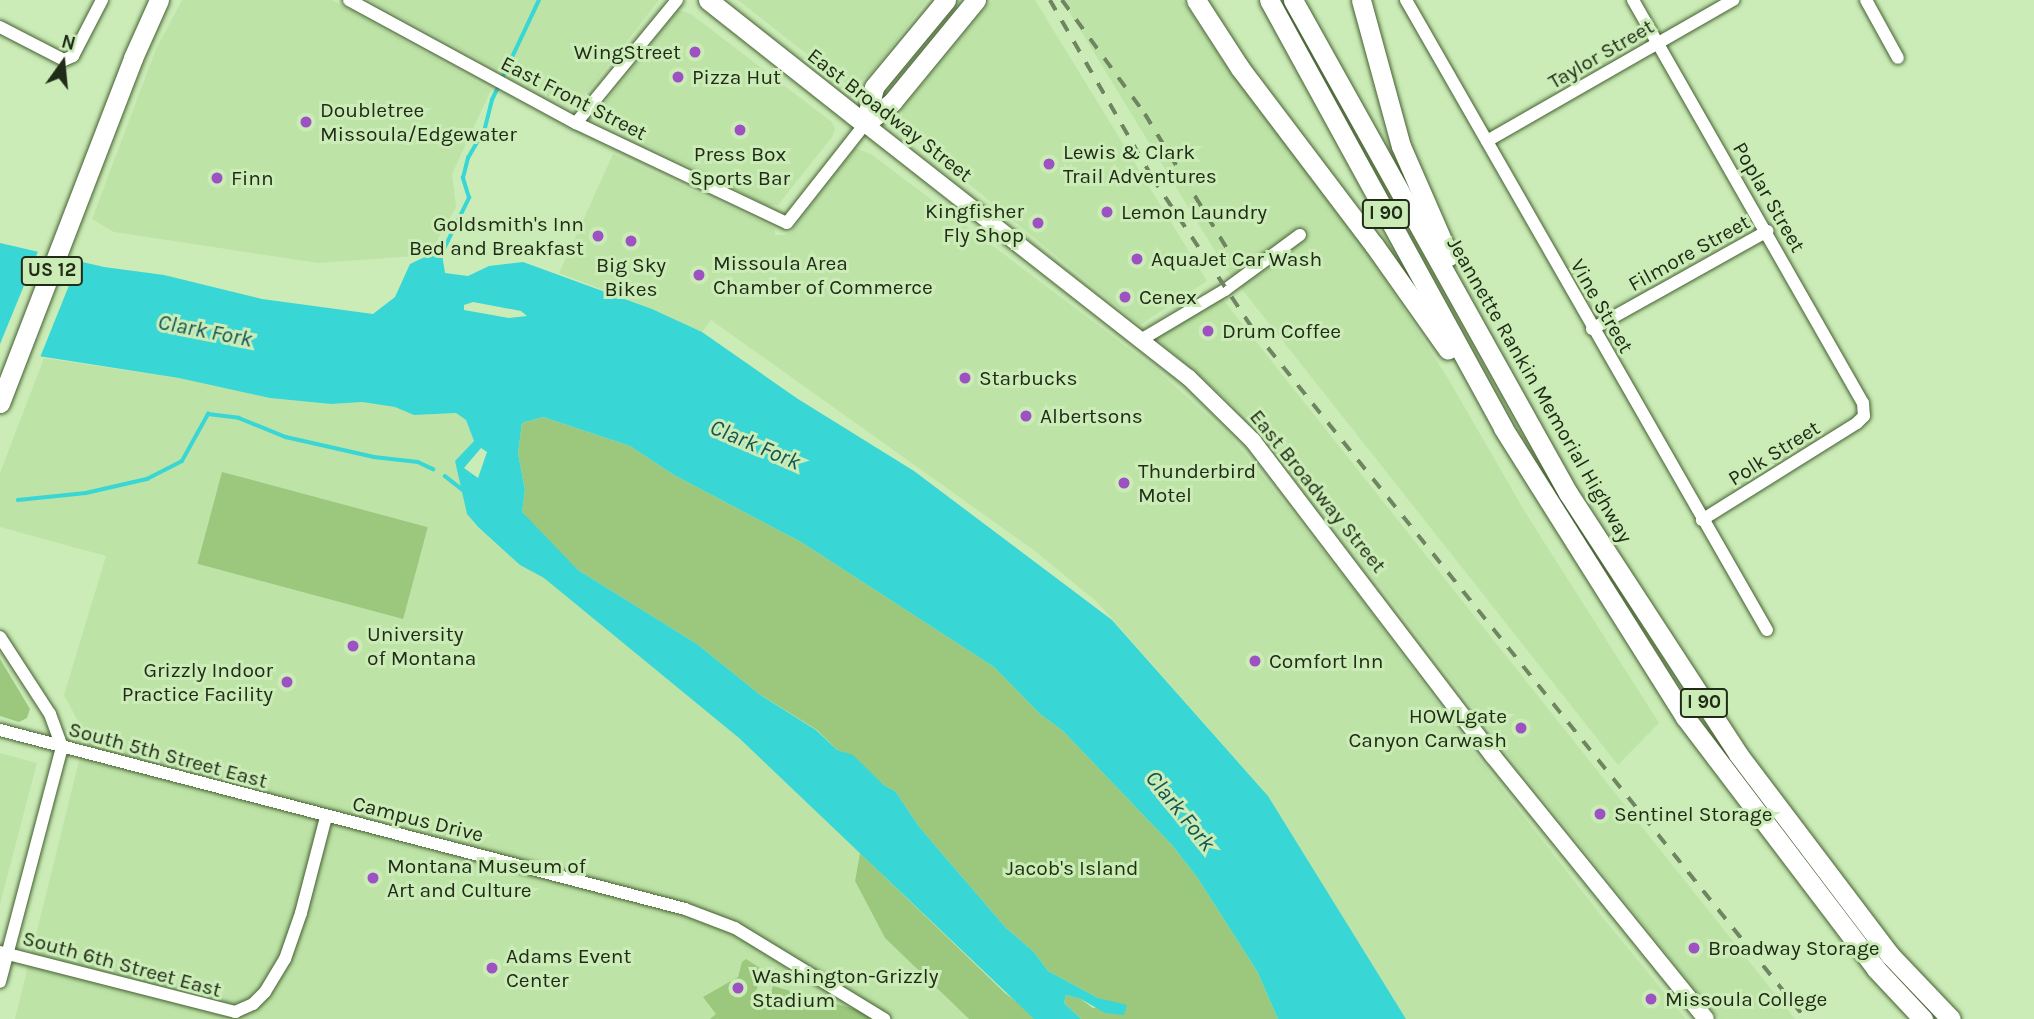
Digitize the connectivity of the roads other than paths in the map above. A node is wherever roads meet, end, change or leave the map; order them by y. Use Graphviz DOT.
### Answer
graph roads {
  1 [pos="102,0"];
  2 [pos="159,0"];
  3 [pos="349,0"];
  4 [pos="677,0"];
  5 [pos="708,0"];
  6 [pos="946,0"];
  7 [pos="976,0"];
  8 [pos="1196,0"];
  9 [pos="1269,0"];
  10 [pos="1293,0"];
  11 [pos="1361,0"];
  12 [pos="1406,0"];
  13 [pos="1633,0"];
  14 [pos="1733,0"];
  15 [pos="1866,0"];
  16 [pos="0,27"];
  17 [pos="1658,44"];
  18 [pos="1898,58"];
  19 [pos="576,123"];
  20 [pos="865,124"];
  21 [pos="1487,141"];
  22 [pos="1767,231"];
  23 [pos="1300,235"];
  24 [pos="1592,329"];
  25 [pos="1139,341"];
  26 [pos="1495,360"];
  27 [pos="0,403"];
  28 [pos="1864,416"];
  29 [pos="1503,428"];
  30 [pos="1702,520"];
  31 [pos="1767,630"];
  32 [pos="0,637"];
  33 [pos="0,730"];
  34 [pos="62,747"];
  35 [pos="326,817"];
  36 [pos="4,953"];
  37 [pos="0,982"];
  38 [pos="884,1019"];
  39 [pos="1706,1019"];
  40 [pos="1923,1019"];
  41 [pos="1951,1019"];
  1 -- 16 [label="street"];
  2 -- 27 [label="highway, US 12"];
  3 -- 19 [label="street, East Front Street"];
  4 -- 19 [label="street"];
  5 -- 20 [label="highway, East Broadway Street"];
  6 -- 20 [label="highway"];
  7 -- 20 [label="highway"];
  8 -- 29 [label="highway"];
  9 -- 29 [label="highway, I 90"];
  10 -- 26 [label="highway, Jeannette Rankin Memorial Highway / I 90"];
  11 -- 26 [label="highway"];
  12 -- 21 [label="street, Vine Street"];
  13 -- 17 [label="street, Poplar Street"];
  14 -- 17 [label="street, Taylor Street"];
  15 -- 18 [label="street"];
  17 -- 21 [label="street, Taylor Street"];
  17 -- 22 [label="street, Poplar Street"];
  19 -- 20 [label="street, East Front Street"];
  20 -- 25 [label="main road, East Broadway Street"];
  21 -- 24 [label="street, Vine Street"];
  22 -- 24 [label="street, Filmore Street"];
  22 -- 28 [label="street, Poplar Street"];
  23 -- 25 [label="street"];
  24 -- 30 [label="street, Vine Street"];
  25 -- 39 [label="main road, East Broadway Street"];
  26 -- 41 [label="highway, Jeannette Rankin Memorial Highway / I 90"];
  28 -- 30 [label="street, Polk Street"];
  29 -- 40 [label="highway, I 90"];
  30 -- 31 [label="street, Vine Street"];
  32 -- 34 [label="street"];
  33 -- 34 [label="street, South 5th Street East"];
  34 -- 35 [label="street, South 5th Street East"];
  34 -- 36 [label="street"];
  35 -- 36 [label="street, South 6th Street East"];
  35 -- 38 [label="street, Campus Drive"];
  36 -- 37 [label="street"];
}
